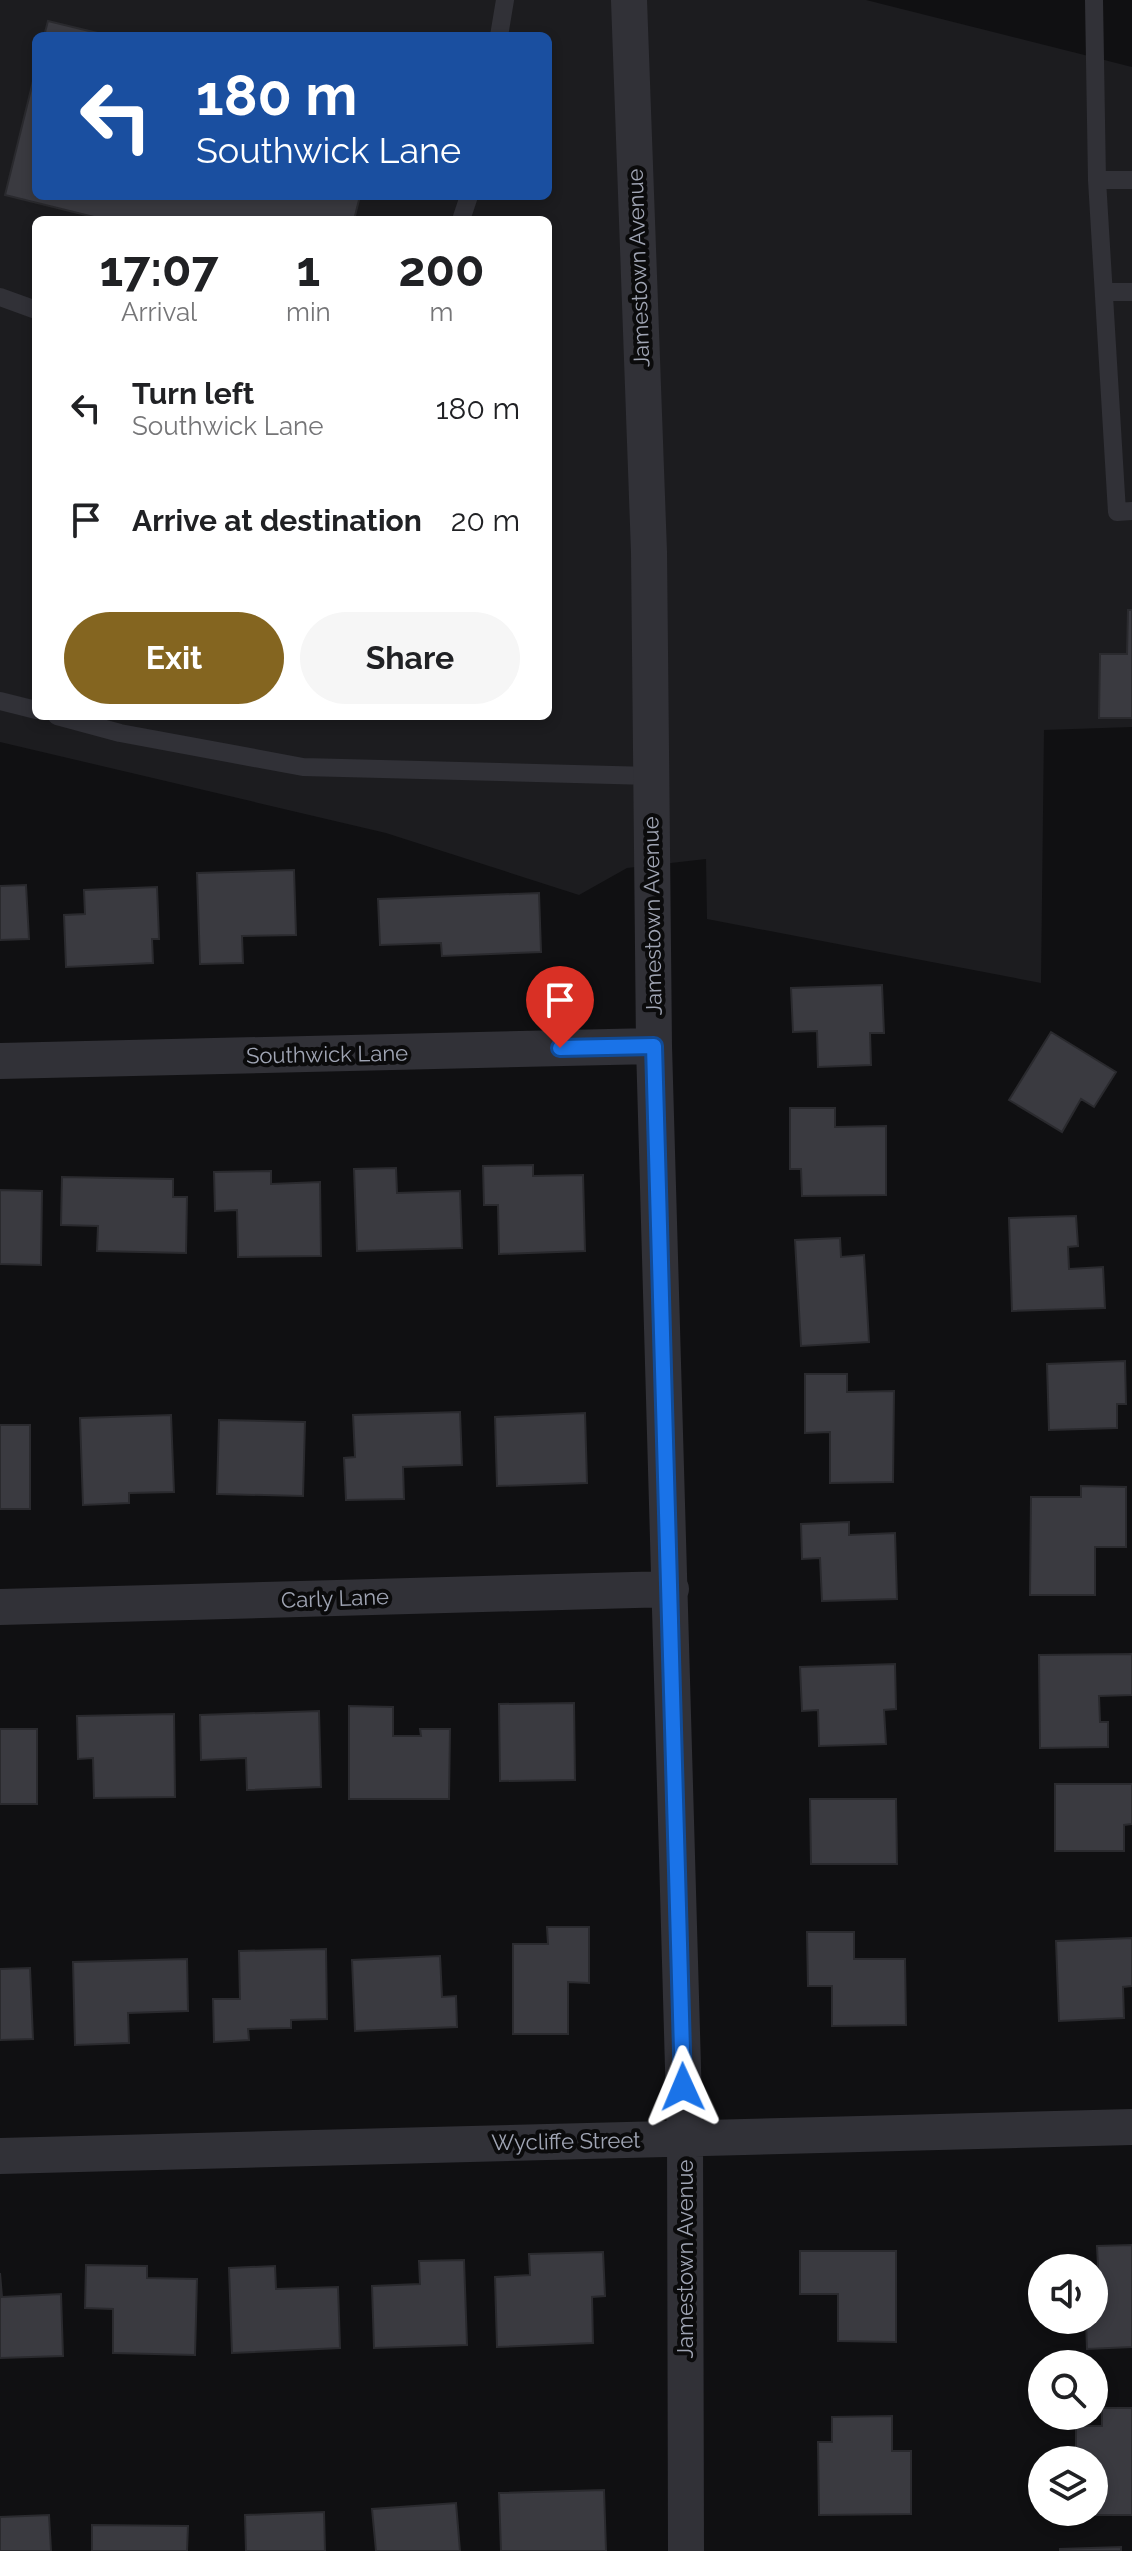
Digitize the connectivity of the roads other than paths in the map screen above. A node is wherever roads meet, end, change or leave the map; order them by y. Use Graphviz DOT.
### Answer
graph roads {
  1 [pos="505,0"];
  2 [pos="629,0"];
  3 [pos="1094,0"];
  4 [pos="500,32"];
  5 [pos="1097,180"];
  6 [pos="1132,180"];
  7 [pos="1104,292"];
  8 [pos="1132,292"];
  9 [pos="0,297"];
  10 [pos="32,309"];
  11 [pos="1132,511"];
  12 [pos="0,701"];
  13 [pos="32,709"];
  14 [pos="72,720"];
  15 [pos="651,776"];
  16 [pos="654,1046"];
  17 [pos="0,1061"];
  18 [pos="671,1589"];
  19 [pos="0,1607"];
  20 [pos="1132,2127"];
  21 [pos="685,2138"];
  22 [pos="0,2156"];
  23 [pos="686,2551"];
  1 -- 4 [label="lane"];
  2 -- 15 [label="street, Jamestown Avenue"];
  3 -- 5 [label="lane"];
  5 -- 6 [label="lane"];
  5 -- 7 [label="lane"];
  7 -- 8 [label="lane"];
  7 -- 11 [label="lane"];
  9 -- 10 [label="lane"];
  12 -- 13 [label="lane"];
  14 -- 15 [label="lane"];
  15 -- 16 [label="street, Jamestown Avenue"];
  16 -- 17 [label="street, Southwick Lane"];
  16 -- 18 [label="street, Jamestown Avenue"];
  18 -- 19 [label="street, Carly Lane"];
  18 -- 21 [label="street, Jamestown Avenue"];
  20 -- 21 [label="street, Wycliffe Street"];
  21 -- 22 [label="street, Wycliffe Street"];
  21 -- 23 [label="street, Jamestown Avenue"];
}
